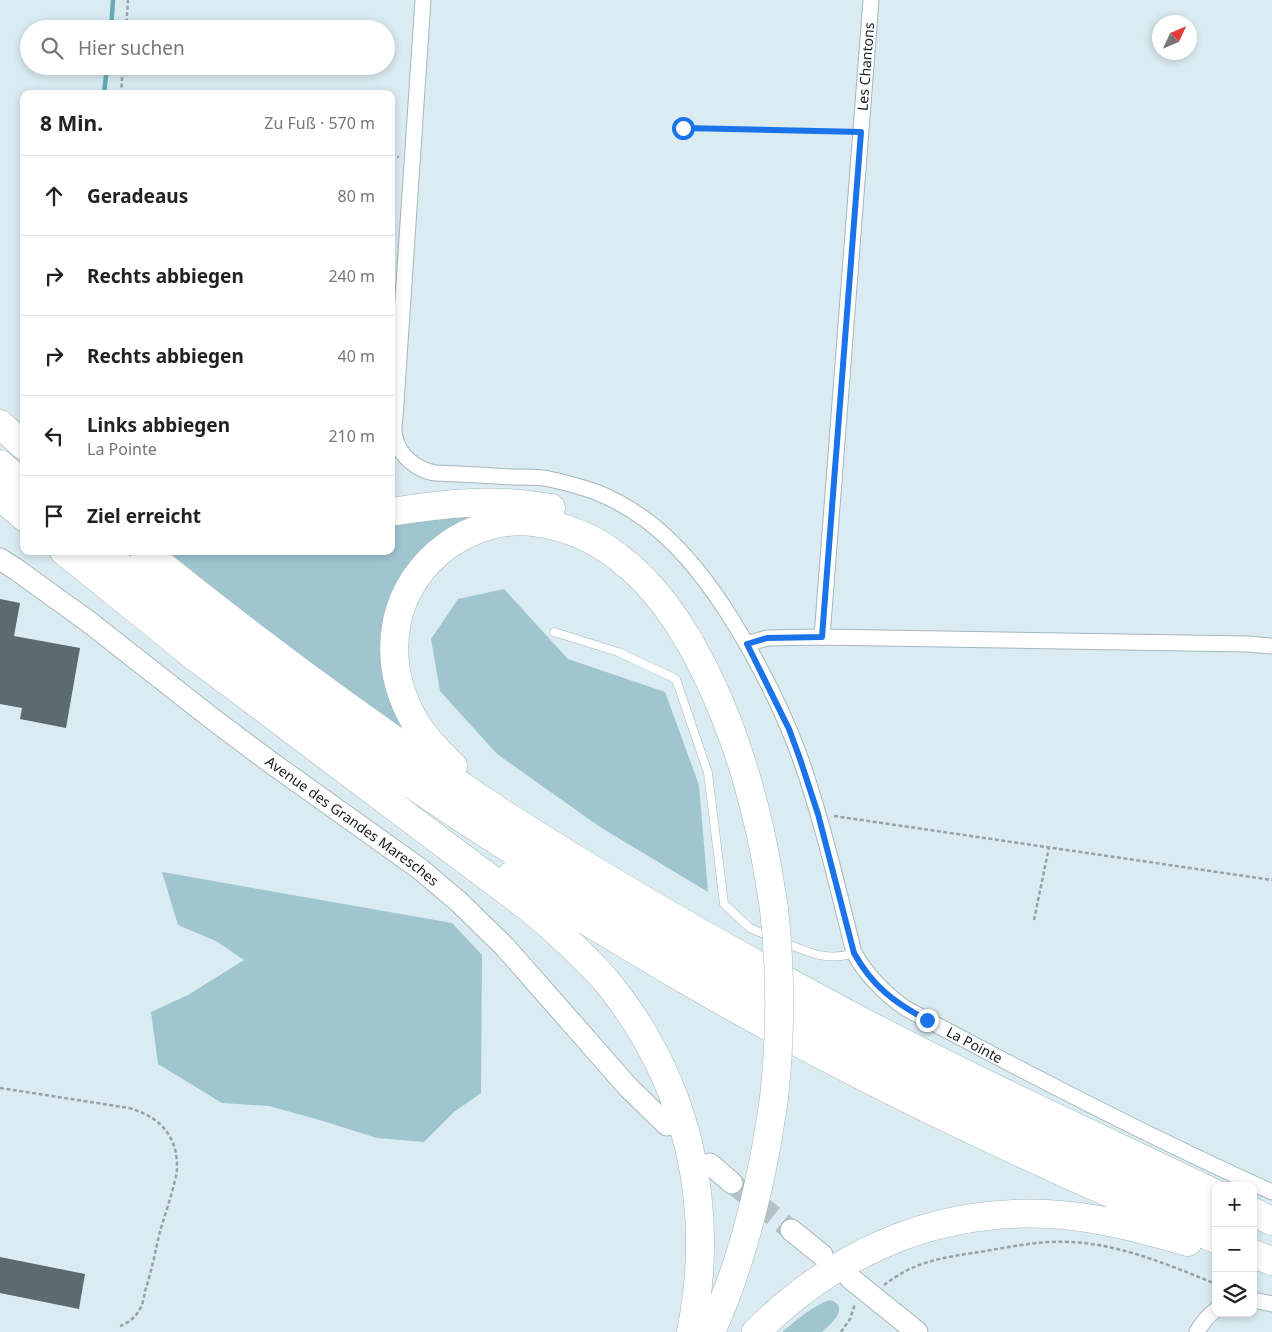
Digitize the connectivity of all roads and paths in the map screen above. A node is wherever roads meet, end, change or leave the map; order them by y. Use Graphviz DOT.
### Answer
graph roads {
  1 [pos="128,0"];
  2 [pos="423,0"];
  3 [pos="871,0"];
  4 [pos="127,20"];
  5 [pos="122,75"];
  6 [pos="121,90"];
  7 [pos="683,128"];
  8 [pos="861,132"];
  9 [pos="395,403"];
  10 [pos="0,419"];
  11 [pos="0,424"];
  12 [pos="20,433"];
  13 [pos="395,437"];
  14 [pos="20,442"];
  15 [pos="0,464"];
  16 [pos="20,482"];
  17 [pos="0,496"];
  18 [pos="395,511"];
  19 [pos="20,514"];
  20 [pos="69,555"];
  21 [pos="107,555"];
  22 [pos="149,555"];
  23 [pos="0,559"];
  24 [pos="554,632"];
  25 [pos="822,637"];
  26 [pos="747,644"];
  27 [pos="1272,646"];
  28 [pos="312,744"];
  29 [pos="818,814"];
  30 [pos="546,840"];
  31 [pos="1049,847"];
  32 [pos="1272,880"];
  33 [pos="782,914"];
  34 [pos="1034,920"];
  35 [pos="854,953"];
  36 [pos="0,1088"];
  37 [pos="781,1102"];
  38 [pos="667,1125"];
  39 [pos="710,1164"];
  40 [pos="732,1183"];
  41 [pos="1212,1192"];
  42 [pos="1272,1192"];
  43 [pos="1212,1214"];
  44 [pos="1257,1214"];
  45 [pos="1272,1221"];
  46 [pos="791,1230"];
  47 [pos="1257,1233"];
  48 [pos="1212,1236"];
  49 [pos="1272,1239"];
  50 [pos="1212,1249"];
  51 [pos="822,1255"];
  52 [pos="1257,1256"];
  53 [pos="1257,1262"];
  54 [pos="1272,1262"];
  55 [pos="1272,1266"];
  56 [pos="850,1278"];
  57 [pos="1212,1282"];
  58 [pos="871,1294"];
  59 [pos="1257,1301"];
  60 [pos="1272,1304"];
  61 [pos="1212,1312"];
  62 [pos="120,1326"];
  63 [pos="691,1332"];
  64 [pos="711,1332"];
  65 [pos="727,1332"];
  66 [pos="756,1332"];
  67 [pos="841,1332"];
  68 [pos="917,1332"];
  69 [pos="1197,1332"];
  1 -- 4 [label="path"];
  2 -- 9 [label="street, La Pointe"];
  3 -- 8 [label="street, Les Chantons"];
  5 -- 6 [label="path"];
  7 -- 8 [label="path"];
  8 -- 25 [label="street, Les Chantons"];
  10 -- 12 [label="highway"];
  11 -- 14 [label="highway"];
  13 -- 26 [label="street, La Pointe"];
  15 -- 16 [label="highway"];
  17 -- 19 [label="highway"];
  18 -- 33 [label="highway"];
  20 -- 28 [label="highway"];
  21 -- 43 [label="highway"];
  22 -- 30 [label="highway"];
  23 -- 38 [label="main road, Avenue des Grandes Maresches"];
  24 -- 35 [label="lane"];
  25 -- 26 [label="street"];
  25 -- 27 [label="street"];
  26 -- 29 [label="street, La Pointe"];
  28 -- 48 [label="highway"];
  28 -- 63 [label="highway"];
  29 -- 31 [label="path"];
  29 -- 35 [label="street, La Pointe"];
  30 -- 33 [label="highway"];
  30 -- 41 [label="highway"];
  31 -- 32 [label="path"];
  31 -- 34 [label="path"];
  33 -- 37 [label="highway, bridge"];
  35 -- 42 [label="street, La Pointe"];
  36 -- 62 [label="path"];
  37 -- 64 [label="highway"];
  37 -- 65 [label="highway"];
  39 -- 40 [label="main road"];
  44 -- 45 [label="highway"];
  46 -- 51 [label="main road"];
  47 -- 49 [label="highway"];
  50 -- 66 [label="highway"];
  52 -- 54 [label="highway"];
  53 -- 55 [label="highway"];
  56 -- 58 [label="main road"];
  57 -- 58 [label="path"];
  58 -- 67 [label="path"];
  58 -- 68 [label="main road"];
  59 -- 60 [label="street"];
  61 -- 69 [label="street"];
}
